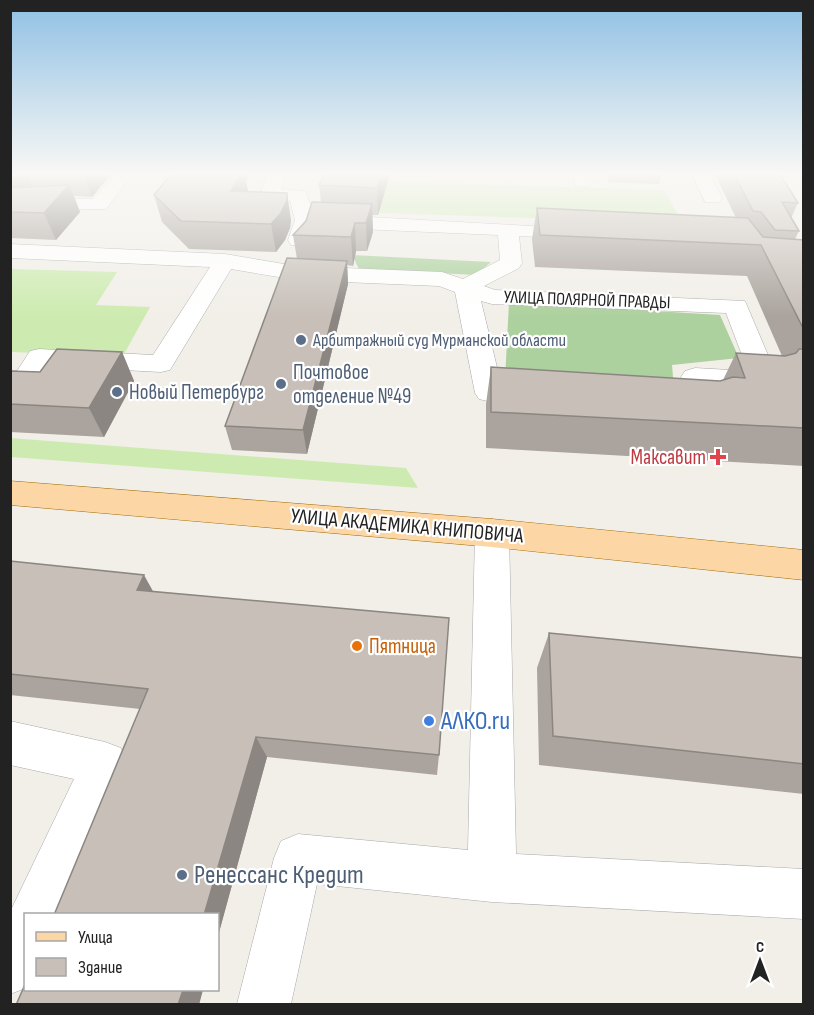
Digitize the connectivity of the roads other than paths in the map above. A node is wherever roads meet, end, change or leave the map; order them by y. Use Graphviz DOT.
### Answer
graph roads {
  1 [pos="306,221"];
  2 [pos="337,221"];
  3 [pos="508,229"];
  4 [pos="601,234"];
  5 [pos="10,251"];
  6 [pos="225,261"];
  7 [pos="275,268"];
  8 [pos="466,286"];
  9 [pos="10,380"];
  10 [pos="560,397"];
  11 [pos="655,403"];
  12 [pos="10,493"];
  13 [pos="492,533"];
  14 [pos="804,565"];
  15 [pos="10,743"];
  16 [pos="492,877"];
  17 [pos="804,894"];
  18 [pos="36,913"];
  19 [pos="24,940"];
  20 [pos="10,968"];
  21 [pos="264,1005"];
  1 -- 7 [label="street"];
  2 -- 3 [label="street"];
  3 -- 4 [label="street"];
  3 -- 8 [label="street"];
  5 -- 6 [label="street, УЛИЦА ПОЛЯРНОЙ ПРАВДЫ"];
  6 -- 7 [label="street, УЛИЦА ПОЛЯРНОЙ ПРАВДЫ"];
  6 -- 9 [label="street"];
  7 -- 8 [label="street, УЛИЦА ПОЛЯРНОЙ ПРАВДЫ"];
  8 -- 10 [label="street"];
  8 -- 11 [label="street, УЛИЦА ПОЛЯРНОЙ ПРАВДЫ"];
  12 -- 13 [label="main road, УЛИЦА АКАДЕМИКА КНИПОВИЧА"];
  13 -- 14 [label="main road, УЛИЦА АКАДЕМИКА КНИПОВИЧА"];
  13 -- 16 [label="street"];
  15 -- 18 [label="street"];
  16 -- 17 [label="street"];
  16 -- 21 [label="street"];
  19 -- 20 [label="street"];
}
